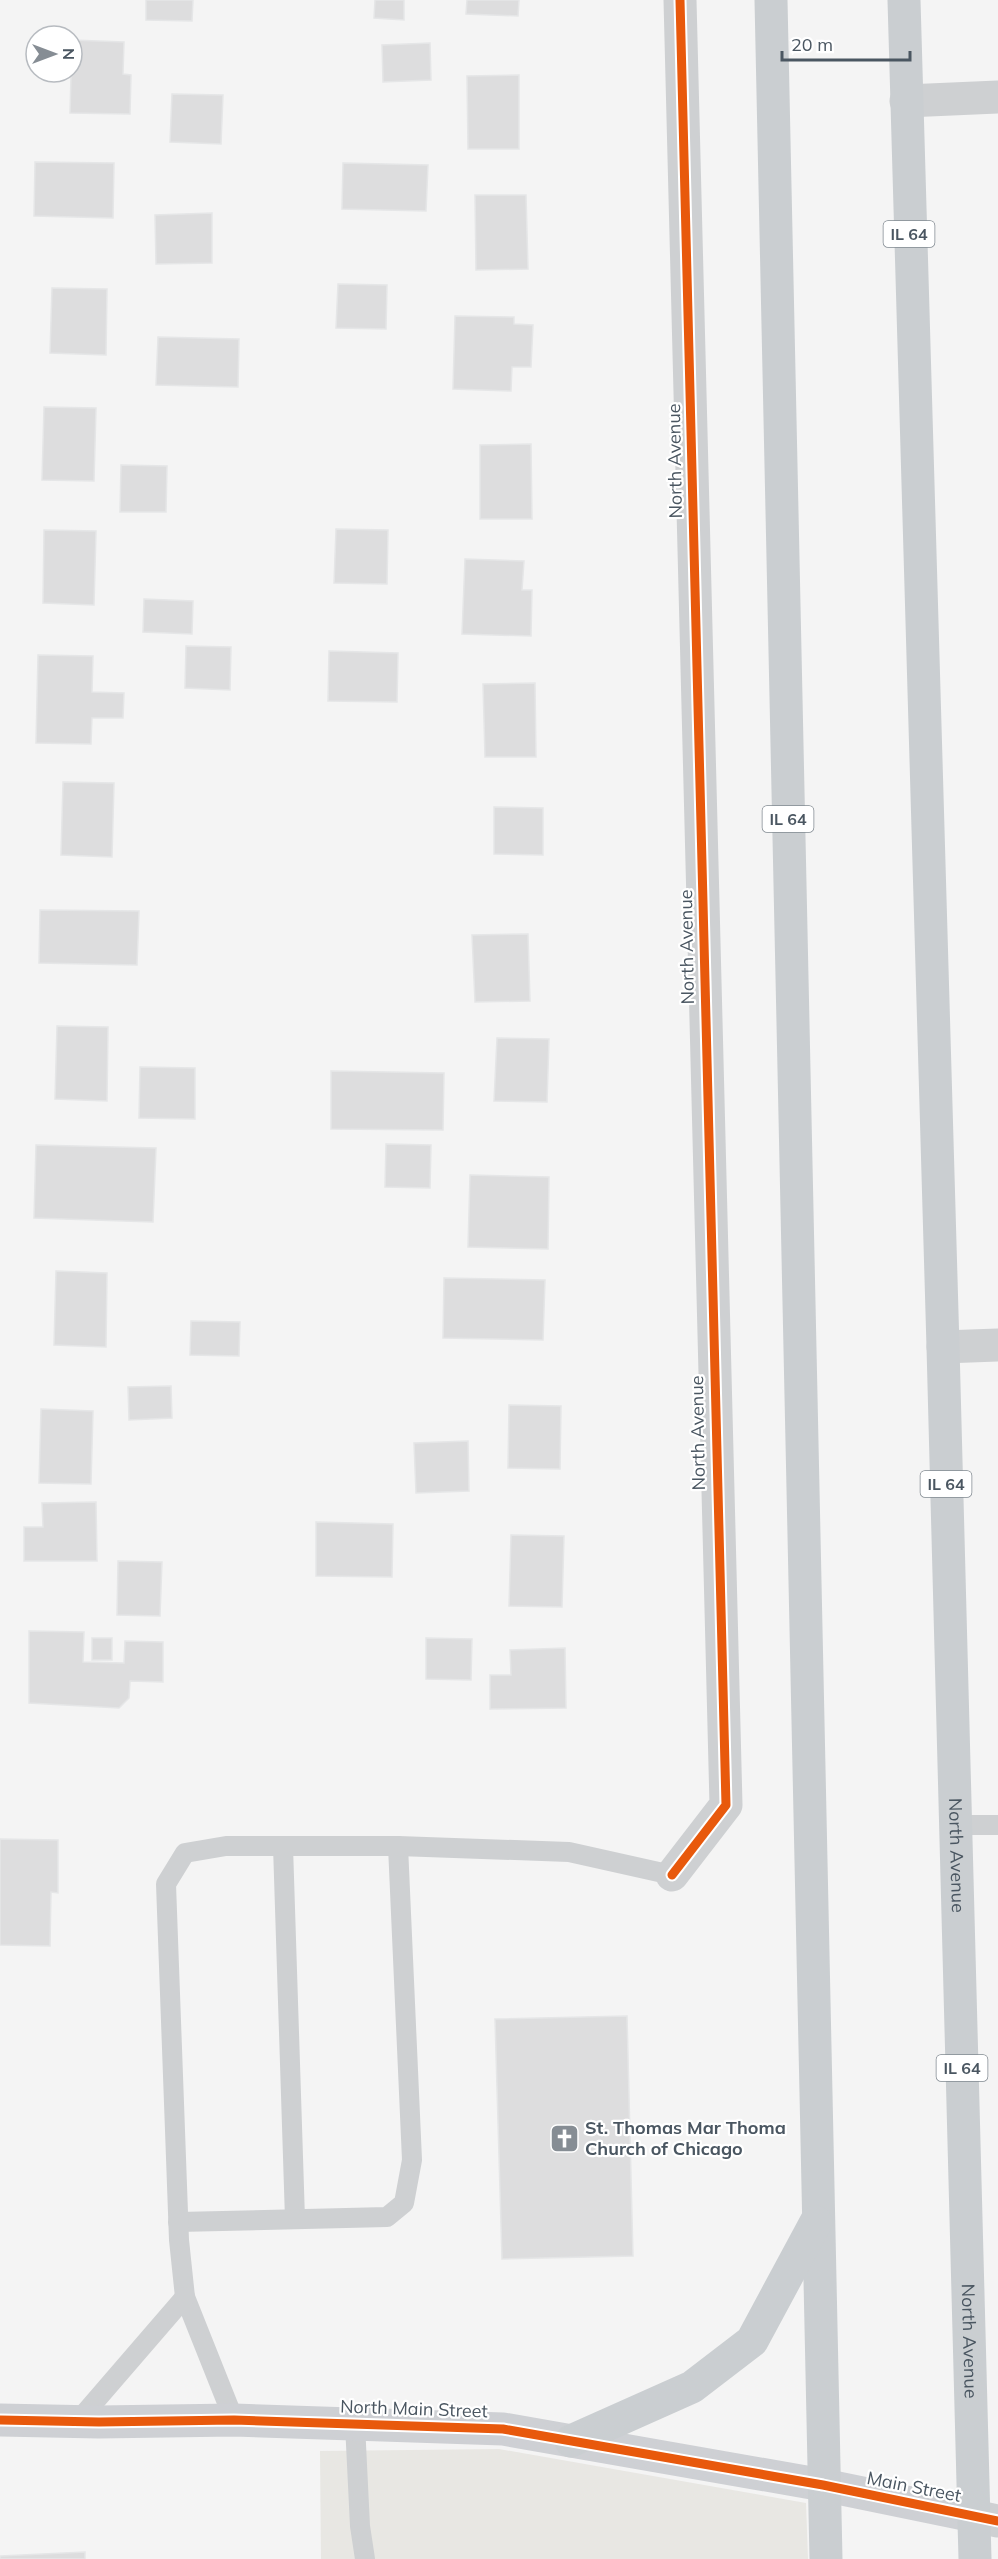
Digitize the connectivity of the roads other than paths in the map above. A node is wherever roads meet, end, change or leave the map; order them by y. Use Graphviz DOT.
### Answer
graph roads {
  1 [pos="680,0"];
  2 [pos="771,0"];
  3 [pos="904,0"];
  4 [pos="998,97"];
  5 [pos="906,101"];
  6 [pos="998,1345"];
  7 [pos="943,1347"];
  8 [pos="955,1825"];
  9 [pos="998,1825"];
  10 [pos="283,1846"];
  11 [pos="398,1846"];
  12 [pos="672,1875"];
  13 [pos="295,2219"];
  14 [pos="817,2220"];
  15 [pos="178,2222"];
  16 [pos="185,2297"];
  17 [pos="0,2420"];
  18 [pos="234,2420"];
  19 [pos="78,2421"];
  20 [pos="355,2424"];
  21 [pos="571,2441"];
  22 [pos="823,2485"];
  23 [pos="986,2518"];
  24 [pos="365,2559"];
  25 [pos="825,2559"];
  26 [pos="975,2559"];
  1 -- 12 [label="street, North Avenue"];
  2 -- 14 [label="main road, IL 64"];
  3 -- 5 [label="main road, North Avenue / IL 64"];
  4 -- 5 [label="street"];
  5 -- 7 [label="main road, North Avenue / IL 64"];
  6 -- 7 [label="street"];
  7 -- 8 [label="main road, North Avenue / IL 64"];
  8 -- 9 [label="lane"];
  8 -- 23 [label="main road, North Avenue / IL 64"];
  10 -- 11 [label="lane"];
  10 -- 13 [label="lane"];
  10 -- 15 [label="lane"];
  11 -- 12 [label="lane"];
  11 -- 13 [label="lane"];
  13 -- 15 [label="lane"];
  14 -- 21 [label="main road"];
  14 -- 22 [label="main road, IL 64"];
  15 -- 16 [label="lane"];
  16 -- 18 [label="lane"];
  16 -- 19 [label="lane"];
  17 -- 19 [label="street, North Main Street"];
  18 -- 19 [label="street, North Main Street"];
  18 -- 20 [label="street, North Main Street"];
  20 -- 21 [label="street, North Main Street"];
  20 -- 24 [label="lane"];
  21 -- 22 [label="street, North Main Street"];
  22 -- 23 [label="street, Main Street"];
  22 -- 25 [label="main road, IL 64"];
  23 -- 26 [label="main road, North Avenue / IL 64"];
}
